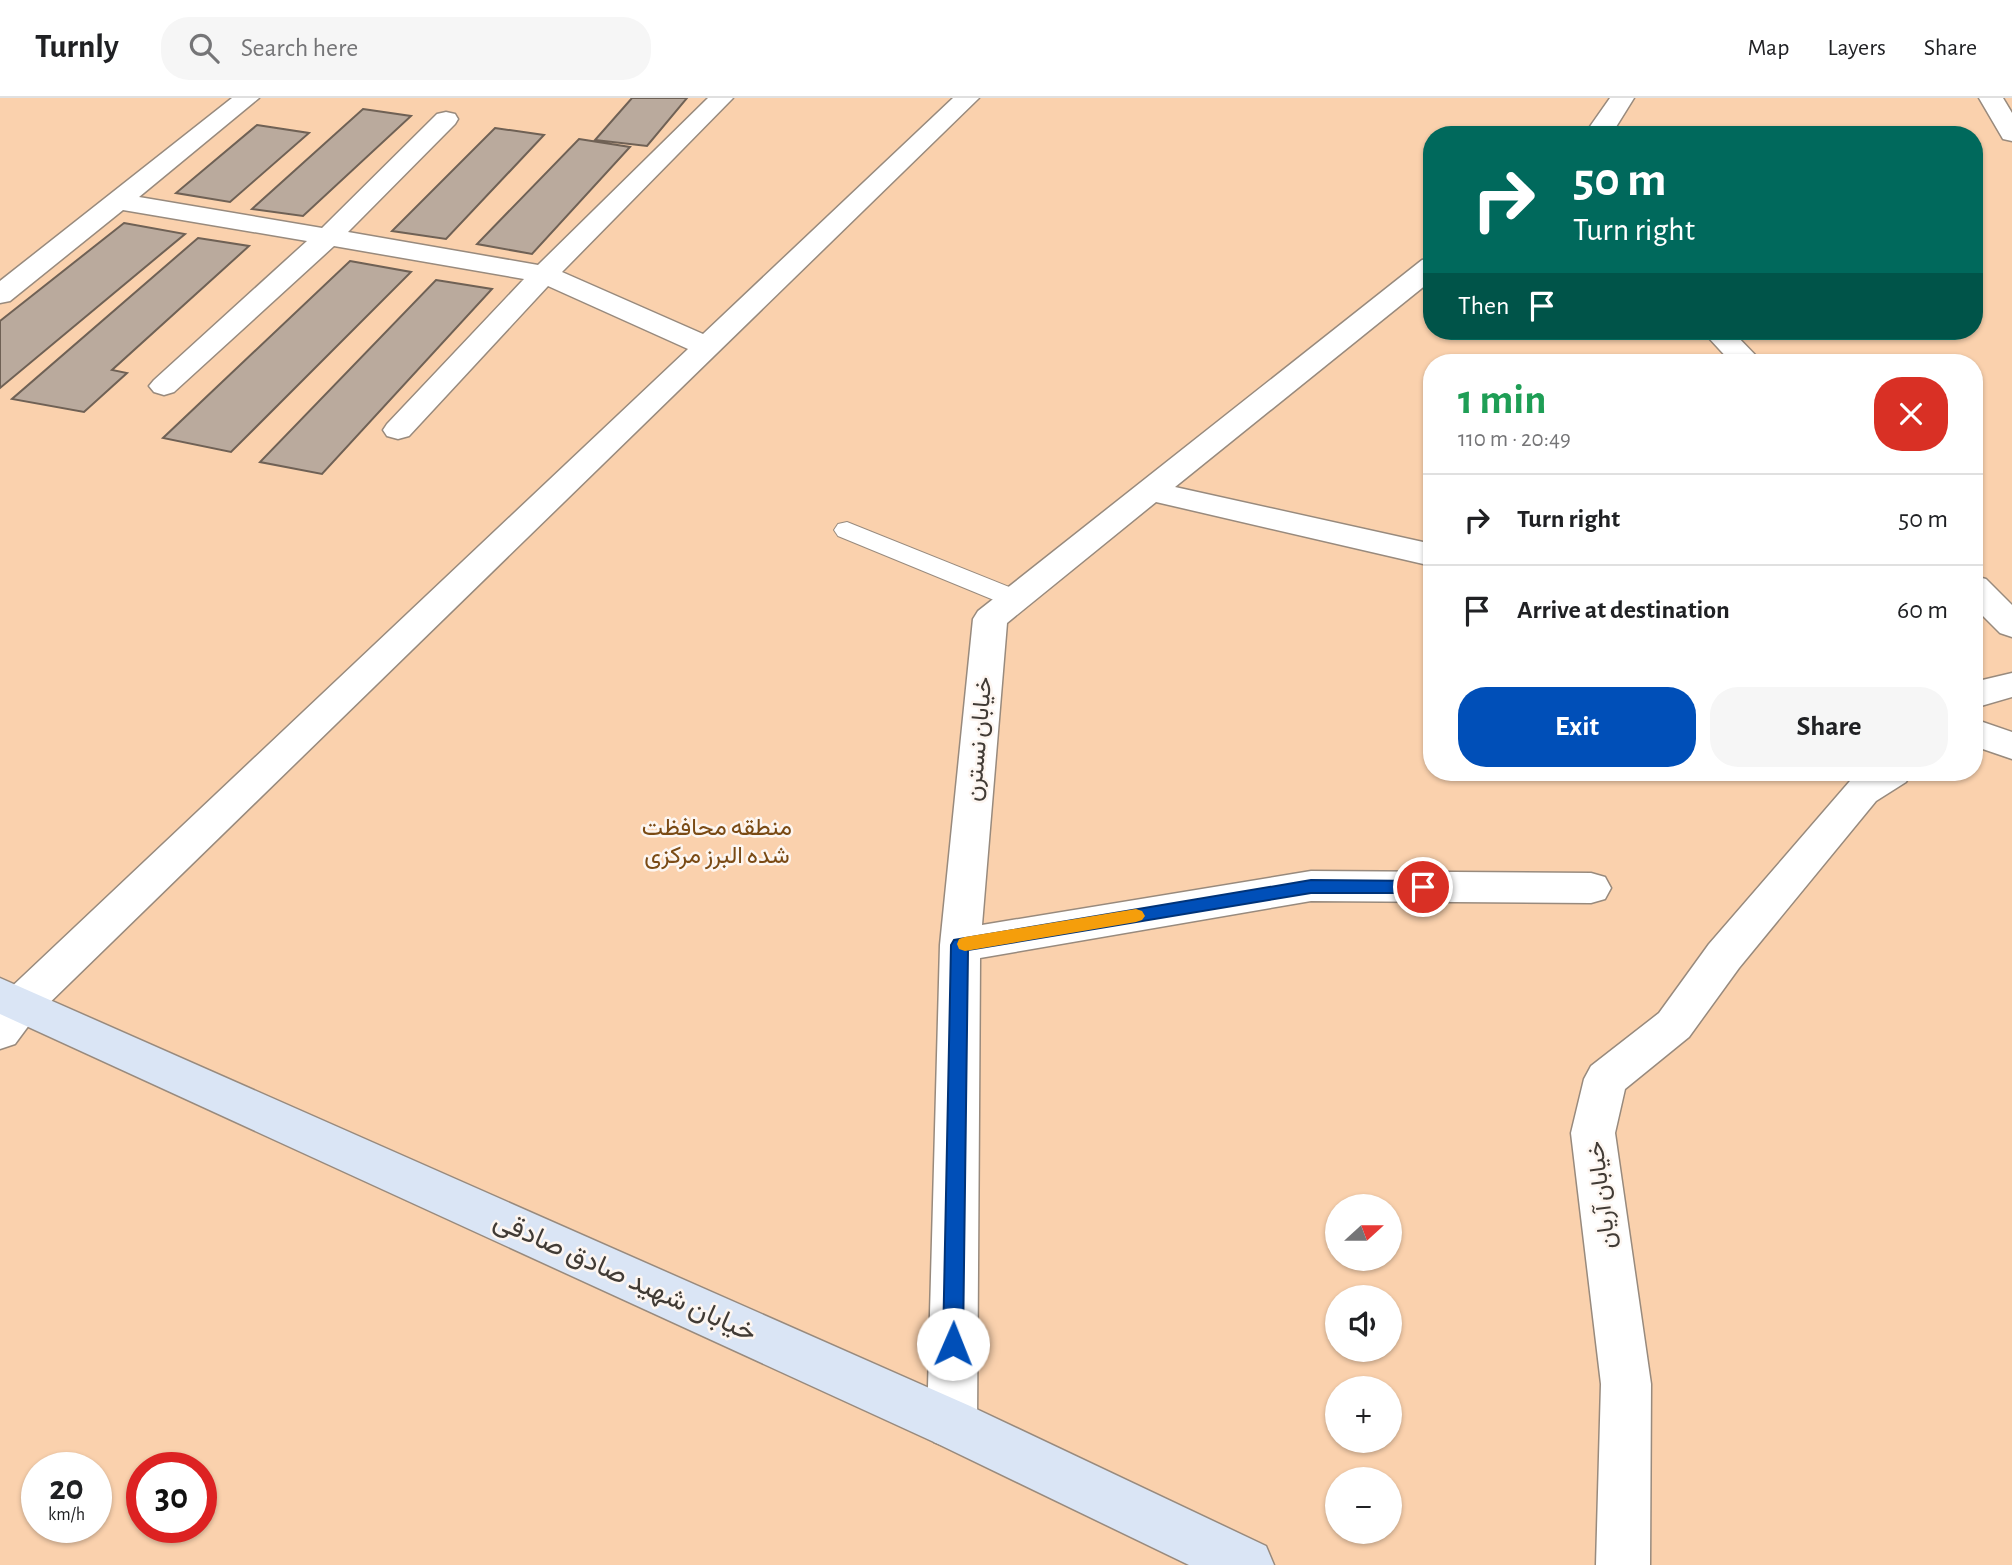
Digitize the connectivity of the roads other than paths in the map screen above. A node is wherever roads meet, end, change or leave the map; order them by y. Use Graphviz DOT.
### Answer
graph roads {
  1 [pos="247,98"];
  2 [pos="720,98"];
  3 [pos="967,98"];
  4 [pos="1622,98"];
  5 [pos="1991,98"];
  6 [pos="446,119"];
  7 [pos="1604,126"];
  8 [pos="2012,134"];
  9 [pos="118,201"];
  10 [pos="328,237"];
  11 [pos="1423,273"];
  12 [pos="544,275"];
  13 [pos="0,295"];
  14 [pos="1725,340"];
  15 [pos="708,347"];
  16 [pos="1739,354"];
  17 [pos="164,386"];
  18 [pos="398,430"];
  19 [pos="1150,491"];
  20 [pos="848,530"];
  21 [pos="1423,553"];
  22 [pos="1983,596"];
  23 [pos="1015,599"];
  24 [pos="2012,625"];
  25 [pos="2012,685"];
  26 [pos="1983,693"];
  27 [pos="1983,735"];
  28 [pos="2012,746"];
  29 [pos="1879,781"];
  30 [pos="1591,888"];
  31 [pos="960,945"];
  32 [pos="7,1010"];
  33 [pos="952,1424"];
  34 [pos="1247,1565"];
  35 [pos="1623,1565"];
  1 -- 9 [label="street"];
  2 -- 12 [label="street"];
  3 -- 15 [label="street"];
  4 -- 7 [label="street"];
  5 -- 8 [label="street"];
  6 -- 10 [label="street"];
  9 -- 10 [label="street"];
  9 -- 13 [label="street"];
  10 -- 12 [label="street"];
  10 -- 17 [label="street"];
  11 -- 19 [label="street, خیابان نسترن"];
  12 -- 15 [label="street"];
  12 -- 18 [label="street"];
  14 -- 16 [label="street"];
  15 -- 32 [label="street"];
  19 -- 21 [label="street"];
  19 -- 23 [label="street, خیابان نسترن"];
  20 -- 23 [label="lane"];
  22 -- 24 [label="street"];
  23 -- 31 [label="street, خیابان نسترن"];
  25 -- 26 [label="street"];
  27 -- 28 [label="street"];
  29 -- 35 [label="street, خیابان آریان"];
  30 -- 31 [label="street"];
  31 -- 33 [label="street, خیابان نسترن"];
  32 -- 33 [label="street, خیابان شهید صادق صادقی"];
  33 -- 34 [label="street, خیابان شهید صادق صادقی"];
}
